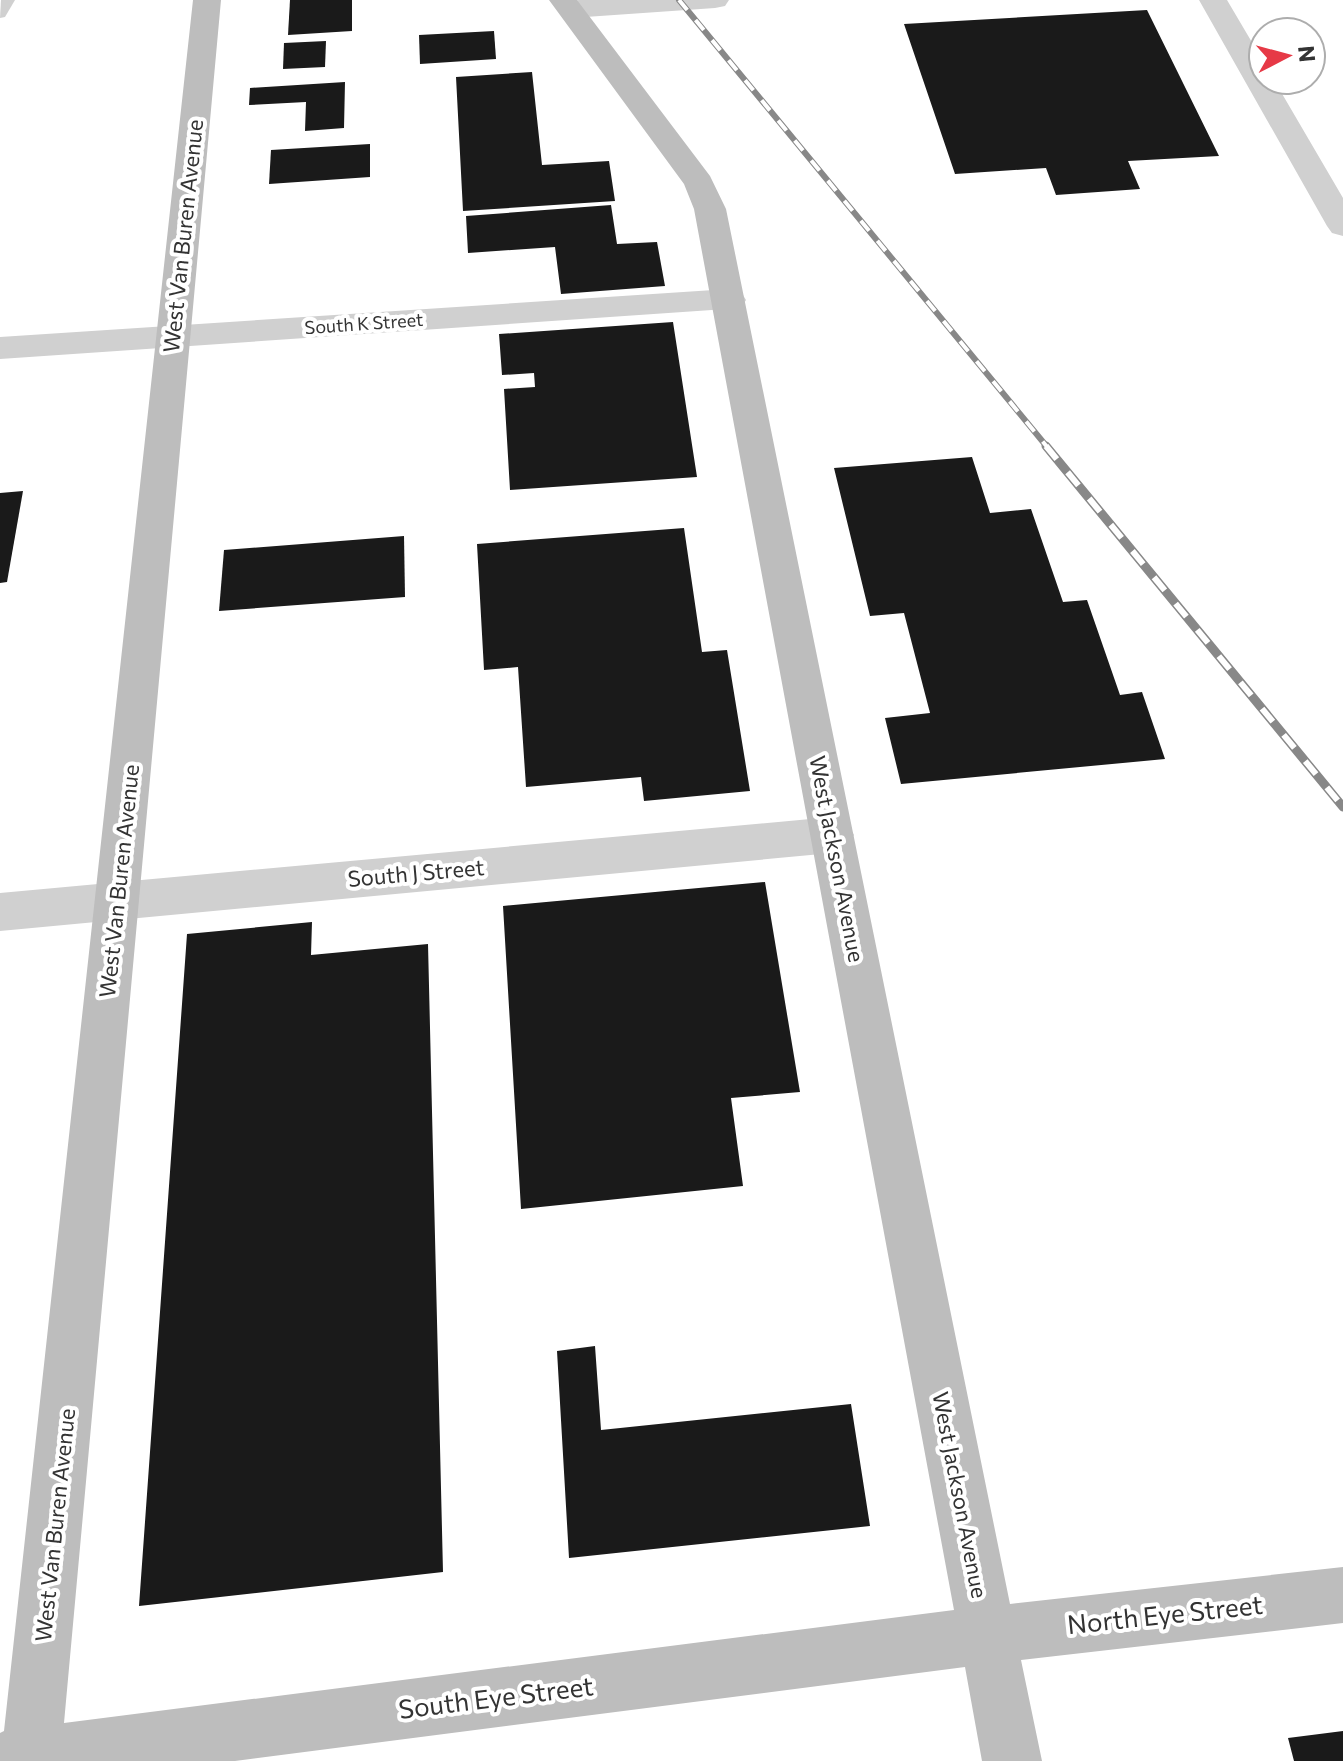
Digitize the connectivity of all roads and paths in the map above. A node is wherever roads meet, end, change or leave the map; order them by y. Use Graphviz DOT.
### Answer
graph roads {
  1 [pos="8,0"];
  2 [pos="207,0"];
  3 [pos="715,0"];
  4 [pos="1213,0"];
  5 [pos="567,4"];
  6 [pos="0,14"];
  7 [pos="1343,226"];
  8 [pos="729,300"];
  9 [pos="173,337"];
  10 [pos="0,348"];
  11 [pos="832,835"];
  12 [pos="117,900"];
  13 [pos="0,912"];
  14 [pos="1343,1595"];
  15 [pos="987,1635"];
  16 [pos="22,1760"];
  17 [pos="1012,1761"];
  1 -- 6 [label="lane"];
  2 -- 9 [label="street, West Van Buren Avenue"];
  3 -- 5 [label="street"];
  4 -- 7 [label="street"];
  5 -- 8 [label="street, West Jackson Avenue"];
  8 -- 9 [label="street, South K Street"];
  8 -- 11 [label="street, West Jackson Avenue"];
  9 -- 10 [label="street, South K Street"];
  9 -- 12 [label="street, West Van Buren Avenue"];
  11 -- 12 [label="street, South J Street"];
  11 -- 15 [label="street, West Jackson Avenue"];
  12 -- 13 [label="street, South J Street"];
  12 -- 16 [label="street, West Van Buren Avenue"];
  14 -- 15 [label="street, North Eye Street"];
  15 -- 16 [label="street, South Eye Street"];
  15 -- 17 [label="street, West Jackson Avenue"];
}
